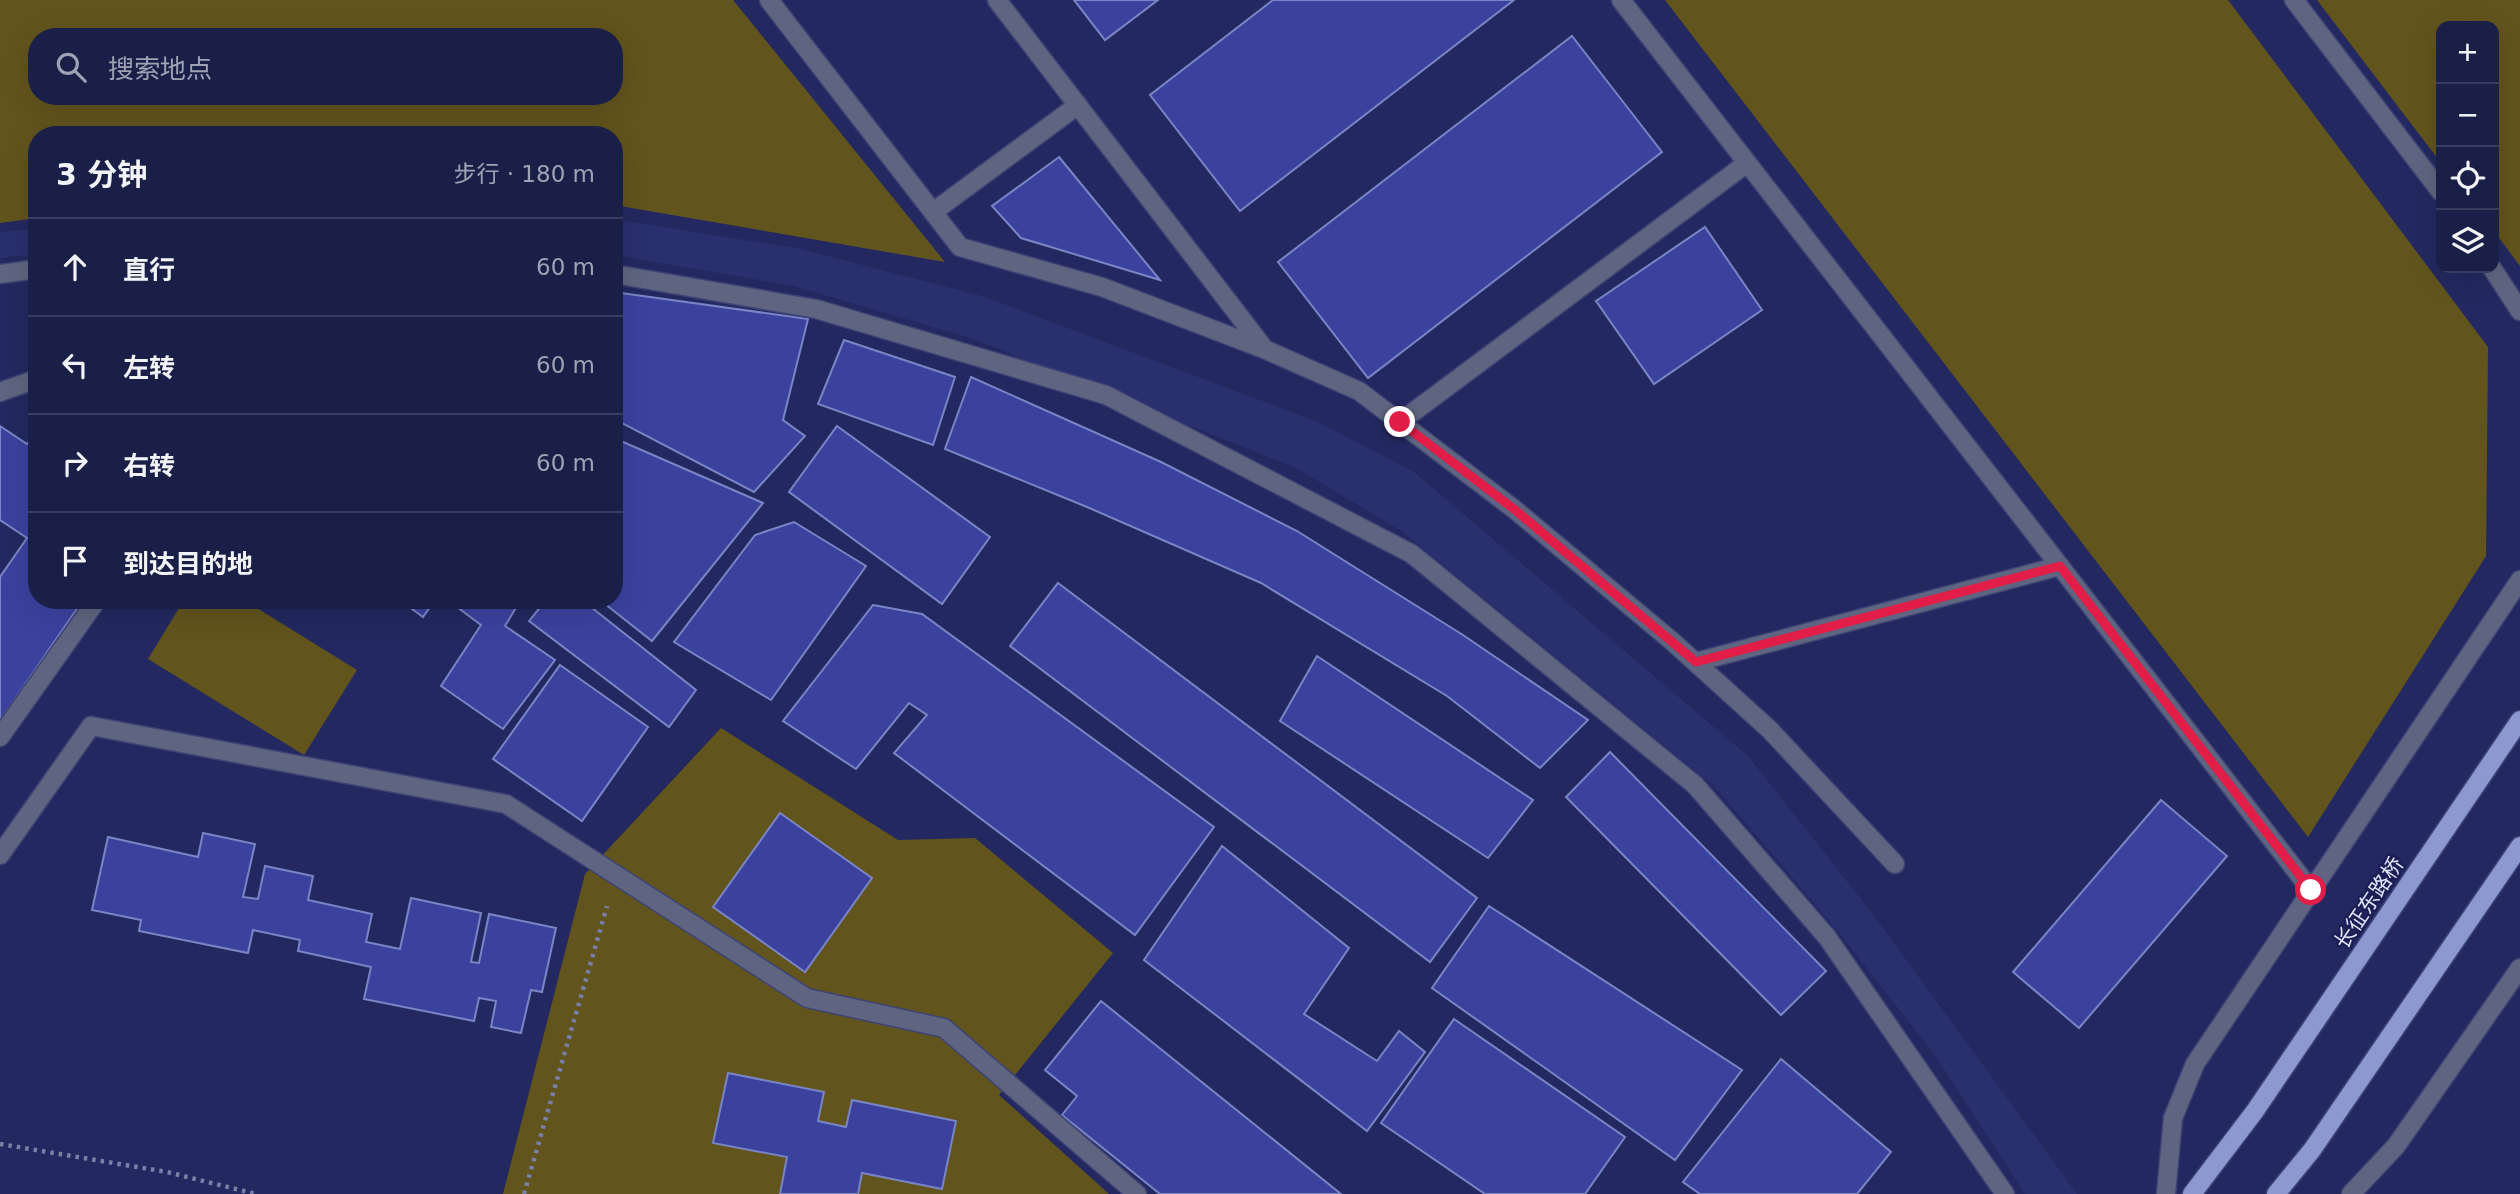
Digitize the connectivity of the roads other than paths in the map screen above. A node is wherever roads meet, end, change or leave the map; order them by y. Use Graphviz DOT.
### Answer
graph roads {
  1 [pos="769,0"];
  2 [pos="997,0"];
  3 [pos="1621,0"];
  4 [pos="2294,0"];
  5 [pos="1078,105"];
  6 [pos="1747,163"];
  7 [pos="2436,185"];
  8 [pos="933,212"];
  9 [pos="28,270"];
  10 [pos="2495,273"];
  11 [pos="0,274"];
  12 [pos="623,276"];
  13 [pos="2520,311"];
  14 [pos="1264,349"];
  15 [pos="28,382"];
  16 [pos="0,392"];
  17 [pos="1400,422"];
  18 [pos="2060,566"];
  19 [pos="2520,580"];
  20 [pos="91,609"];
  21 [pos="1696,662"];
  22 [pos="2520,720"];
  23 [pos="0,737"];
  24 [pos="2520,846"];
  25 [pos="0,855"];
  26 [pos="1895,864"];
  27 [pos="2311,890"];
  28 [pos="2520,968"];
  29 [pos="1137,1194"];
  30 [pos="2005,1194"];
  31 [pos="2166,1194"];
  32 [pos="2192,1194"];
  33 [pos="2276,1194"];
  34 [pos="2351,1194"];
  1 -- 8 [label="street"];
  2 -- 5 [label="street"];
  3 -- 6 [label="street"];
  4 -- 7 [label="street"];
  5 -- 8 [label="street"];
  5 -- 14 [label="street"];
  6 -- 17 [label="street"];
  6 -- 18 [label="street"];
  8 -- 14 [label="street"];
  9 -- 11 [label="street"];
  10 -- 13 [label="street"];
  12 -- 30 [label="street"];
  14 -- 17 [label="street"];
  15 -- 16 [label="street"];
  17 -- 21 [label="street"];
  18 -- 21 [label="street"];
  18 -- 27 [label="street"];
  19 -- 27 [label="street"];
  20 -- 23 [label="street"];
  21 -- 26 [label="street"];
  22 -- 32 [label="main road, 长征东路桥"];
  24 -- 33 [label="main road"];
  25 -- 29 [label="street"];
  27 -- 31 [label="street"];
  28 -- 34 [label="street"];
}
